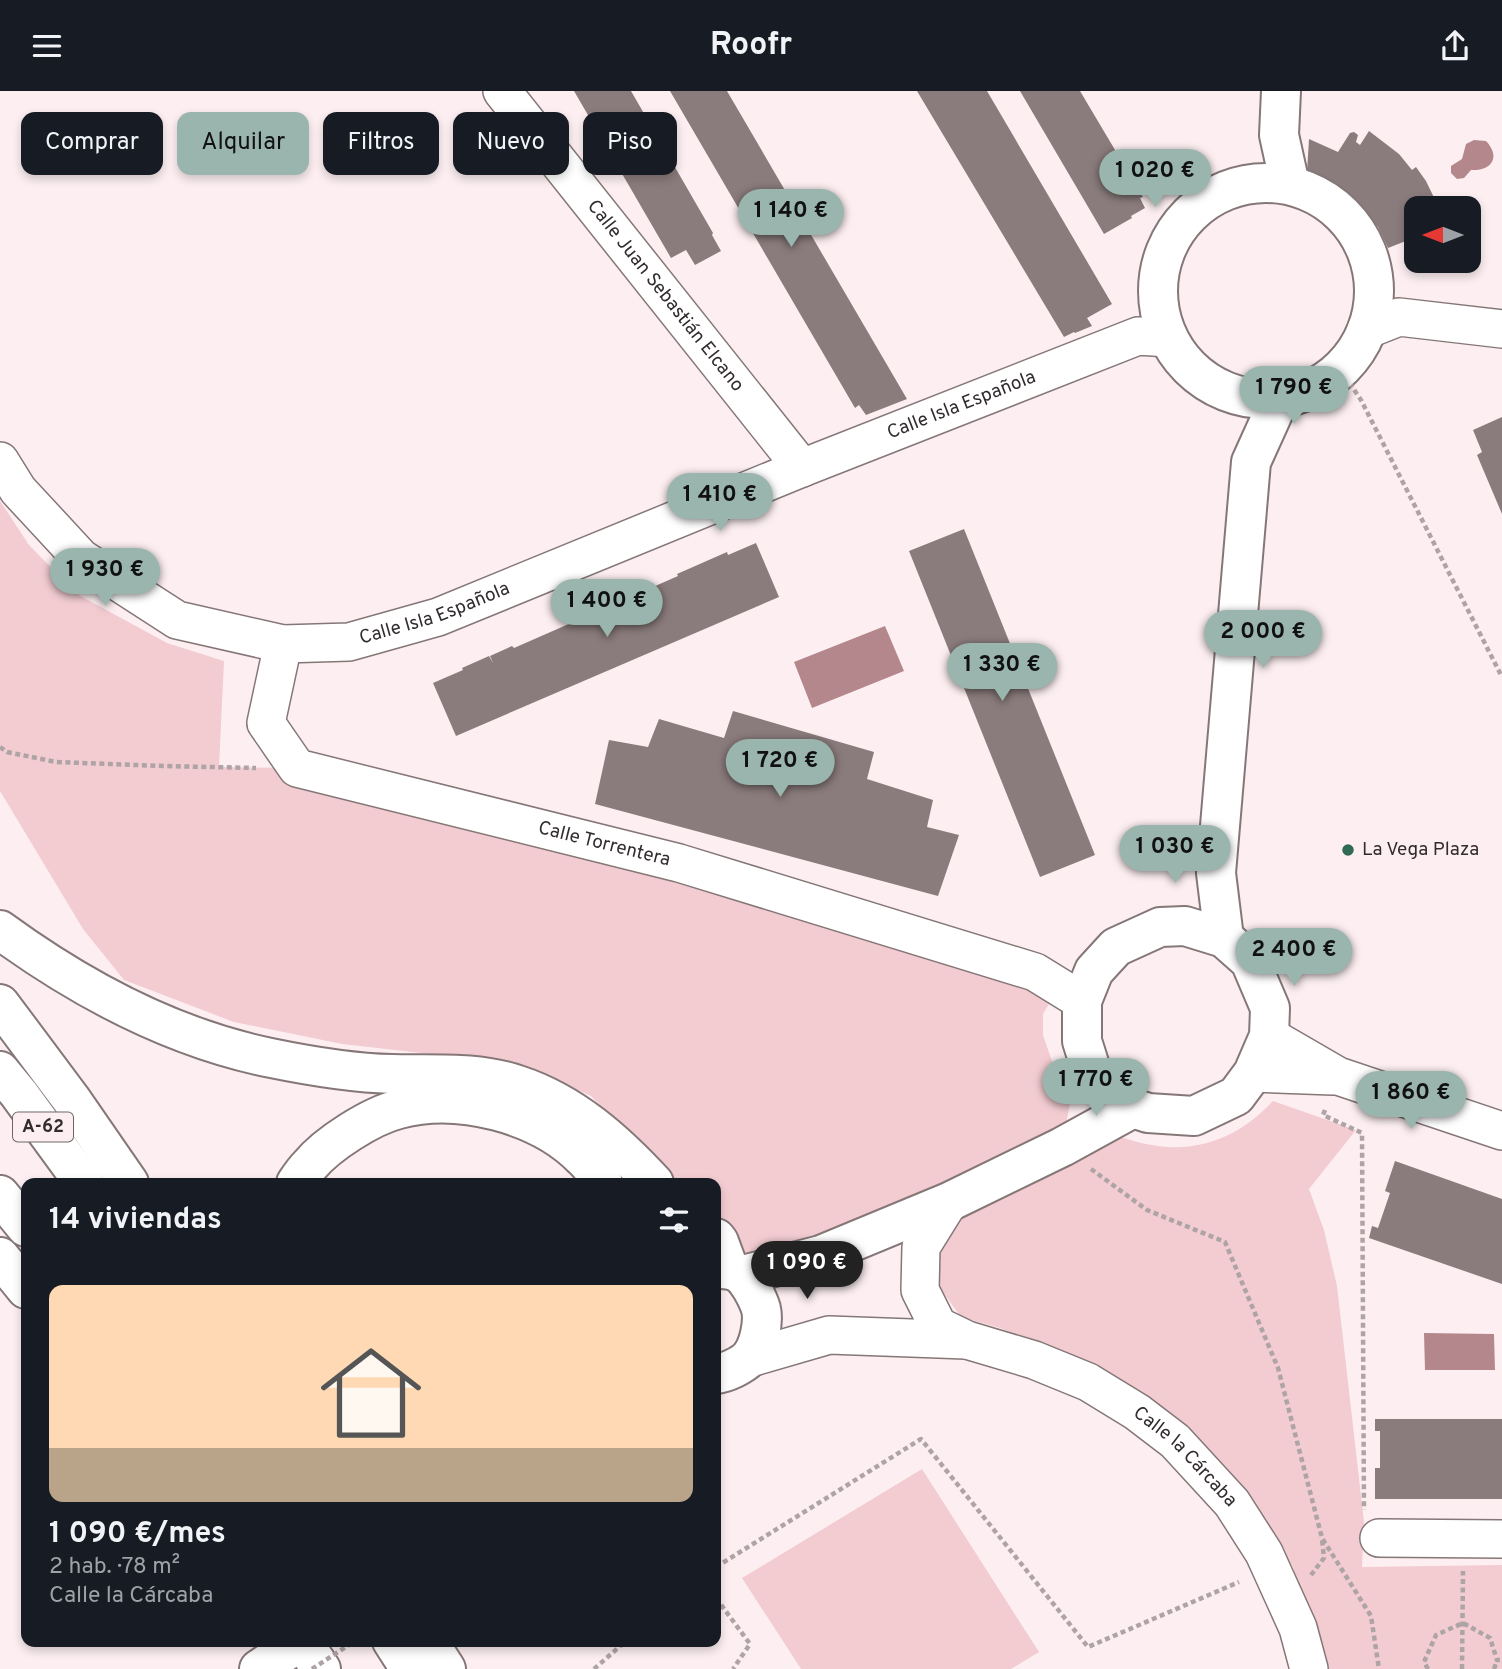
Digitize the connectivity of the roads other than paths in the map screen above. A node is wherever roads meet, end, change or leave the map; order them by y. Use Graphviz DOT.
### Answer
graph roads {
  1 [pos="502,91"];
  2 [pos="1281,91"];
  3 [pos="1272,184"];
  4 [pos="1380,314"];
  5 [pos="1155,328"];
  6 [pos="1502,329"];
  7 [pos="1221,389"];
  8 [pos="1280,398"];
  9 [pos="0,461"];
  10 [pos="1251,462"];
  11 [pos="802,468"];
  12 [pos="283,645"];
  13 [pos="1216,873"];
  14 [pos="1185,926"];
  15 [pos="0,930"];
  16 [pos="1224,938"];
  17 [pos="1088,986"];
  18 [pos="0,1004"];
  19 [pos="1269,1035"];
  20 [pos="0,1071"];
  21 [pos="1253,1073"];
  22 [pos="1338,1076"];
  23 [pos="1094,1079"];
  24 [pos="1133,1108"];
  25 [pos="1502,1131"];
  26 [pos="1062,1147"];
  27 [pos="80,1178"];
  28 [pos="126,1178"];
  29 [pos="300,1178"];
  30 [pos="599,1178"];
  31 [pos="649,1178"];
  32 [pos="0,1195"];
  33 [pos="948,1202"];
  34 [pos="21,1221"];
  35 [pos="0,1257"];
  36 [pos="737,1277"];
  37 [pos="21,1283"];
  38 [pos="829,1335"];
  39 [pos="967,1340"];
  40 [pos="750,1358"];
  41 [pos="721,1374"];
  42 [pos="1379,1538"];
  43 [pos="1502,1539"];
  44 [pos="293,1647"];
  45 [pos="306,1647"];
  46 [pos="396,1647"];
  47 [pos="432,1647"];
  48 [pos="259,1669"];
  49 [pos="321,1669"];
  50 [pos="410,1669"];
  51 [pos="446,1669"];
  52 [pos="1309,1669"];
  1 -- 11 [label="street, Calle Juan Sebastián Elcano"];
  2 -- 3 [label="main road"];
  3 -- 4 [label="main road"];
  3 -- 5 [label="main road"];
  4 -- 6 [label="street"];
  4 -- 8 [label="main road"];
  5 -- 7 [label="main road"];
  5 -- 11 [label="street, Calle Isla Española"];
  7 -- 8 [label="main road"];
  7 -- 10 [label="main road"];
  8 -- 10 [label="main road"];
  9 -- 12 [label="street, Calle Isla Española"];
  10 -- 13 [label="main road"];
  11 -- 12 [label="street, Calle Isla Española"];
  12 -- 17 [label="street, Calle Torrentera"];
  13 -- 14 [label="main road"];
  13 -- 16 [label="main road"];
  14 -- 16 [label="main road"];
  14 -- 17 [label="main road"];
  15 -- 31 [label="main road"];
  16 -- 19 [label="main road"];
  17 -- 23 [label="main road"];
  18 -- 28 [label="main road"];
  19 -- 21 [label="main road"];
  19 -- 22 [label="street"];
  20 -- 27 [label="main road, A-62"];
  21 -- 22 [label="street"];
  21 -- 24 [label="main road"];
  22 -- 25 [label="street"];
  23 -- 24 [label="main road"];
  23 -- 26 [label="main road"];
  24 -- 26 [label="main road"];
  26 -- 33 [label="main road"];
  29 -- 30 [label="main road"];
  32 -- 34 [label="main road"];
  33 -- 36 [label="main road"];
  33 -- 39 [label="street, Calle la Cárcaba"];
  35 -- 37 [label="main road"];
  36 -- 38 [label="street, Calle la Cárcaba"];
  36 -- 40 [label="main road"];
  38 -- 39 [label="street, Calle la Cárcaba"];
  38 -- 40 [label="street, Calle la Cárcaba"];
  39 -- 52 [label="street, Calle la Cárcaba"];
  40 -- 41 [label="main road"];
  42 -- 43 [label="street"];
  44 -- 48 [label="main road"];
  45 -- 49 [label="main road"];
  46 -- 50 [label="main road"];
  47 -- 51 [label="main road"];
}
